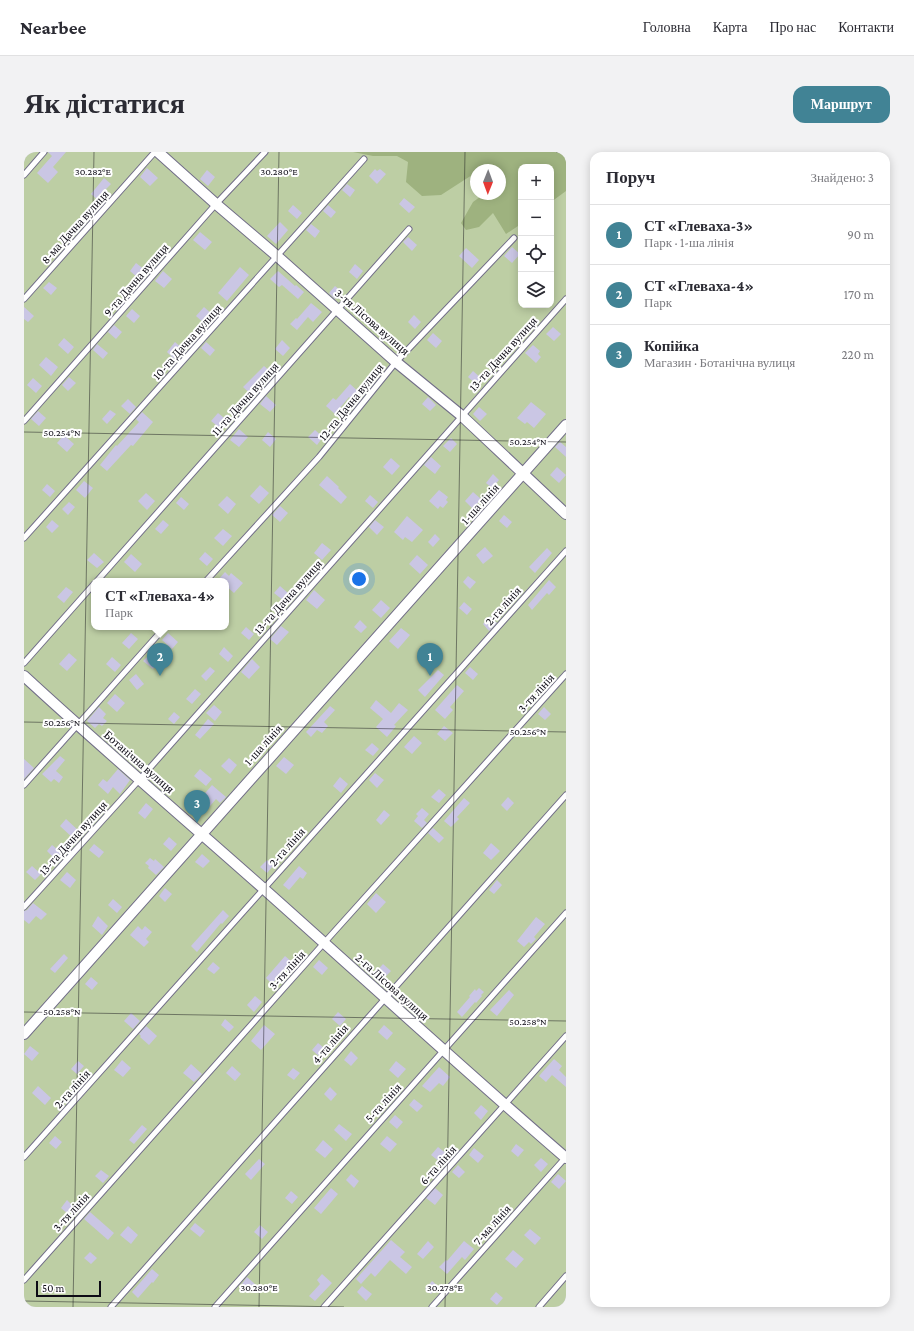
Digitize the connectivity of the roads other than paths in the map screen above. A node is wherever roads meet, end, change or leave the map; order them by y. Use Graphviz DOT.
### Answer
graph roads {
  1 [pos="44,152"];
  2 [pos="159,152"];
  3 [pos="264,152"];
  4 [pos="364,159"];
  5 [pos="24,175"];
  6 [pos="216,204"];
  7 [pos="409,229"];
  8 [pos="514,238"];
  9 [pos="277,256"];
  10 [pos="24,299"];
  11 [pos="566,299"];
  12 [pos="337,310"];
  13 [pos="396,362"];
  14 [pos="462,416"];
  15 [pos="24,422"];
  16 [pos="566,425"];
  17 [pos="523,475"];
  18 [pos="566,514"];
  19 [pos="24,538"];
  20 [pos="566,551"];
  21 [pos="100,578"];
  22 [pos="209,578"];
  23 [pos="91,587"];
  24 [pos="162,630"];
  25 [pos="24,663"];
  26 [pos="566,674"];
  27 [pos="24,676"];
  28 [pos="77,725"];
  29 [pos="140,779"];
  30 [pos="24,785"];
  31 [pos="566,794"];
  32 [pos="201,834"];
  33 [pos="264,889"];
  34 [pos="24,907"];
  35 [pos="566,913"];
  36 [pos="324,943"];
  37 [pos="384,998"];
  38 [pos="24,1034"];
  39 [pos="566,1036"];
  40 [pos="443,1050"];
  41 [pos="504,1105"];
  42 [pos="24,1157"];
  43 [pos="566,1158"];
  44 [pos="566,1276"];
  45 [pos="24,1280"];
  46 [pos="111,1307"];
  47 [pos="215,1307"];
  48 [pos="324,1307"];
  49 [pos="432,1307"];
  50 [pos="539,1307"];
  1 -- 5 [label="lane"];
  2 -- 6 [label="street, 3-тя Лісова вулиця"];
  2 -- 10 [label="lane, 8-ма Дачна вулиця"];
  3 -- 6 [label="lane, 9-та Дачна вулиця"];
  4 -- 9 [label="lane, 10-та Дачна вулиця"];
  6 -- 9 [label="street, 3-тя Лісова вулиця"];
  6 -- 15 [label="lane, 9-та Дачна вулиця"];
  7 -- 12 [label="lane, 11-та Дачна вулиця"];
  8 -- 13 [label="lane, 12-та Дачна вулиця"];
  9 -- 12 [label="street, 3-тя Лісова вулиця"];
  9 -- 19 [label="lane, 10-та Дачна вулиця"];
  11 -- 14 [label="lane, 13-та Дачна вулиця"];
  12 -- 13 [label="street, 3-тя Лісова вулиця"];
  12 -- 21 [label="lane, 11-та Дачна вулиця"];
  13 -- 14 [label="street, 3-тя Лісова вулиця"];
  13 -- 22 [label="lane, 12-та Дачна вулиця"];
  14 -- 17 [label="street, 3-тя Лісова вулиця"];
  14 -- 29 [label="lane, 13-та Дачна вулиця"];
  16 -- 17 [label="street, 1-ша лінія"];
  17 -- 18 [label="street, 3-тя Лісова вулиця"];
  17 -- 32 [label="street, 1-ша лінія"];
  20 -- 33 [label="lane, 2-га лінія"];
  23 -- 25 [label="lane"];
  24 -- 28 [label="lane"];
  26 -- 36 [label="lane, 3-тя лінія"];
  27 -- 28 [label="street, Ботанічна вулиця"];
  28 -- 29 [label="street, Ботанічна вулиця"];
  28 -- 30 [label="lane"];
  29 -- 32 [label="street, Ботанічна вулиця"];
  29 -- 34 [label="lane, 13-та Дачна вулиця"];
  31 -- 37 [label="lane, 4-та лінія"];
  32 -- 33 [label="street, 2-га Лісова вулиця"];
  32 -- 38 [label="street, 1-ша лінія"];
  33 -- 36 [label="street, 2-га Лісова вулиця"];
  33 -- 42 [label="lane, 2-га лінія"];
  35 -- 40 [label="lane, 5-та лінія"];
  36 -- 37 [label="street, 2-га Лісова вулиця"];
  36 -- 45 [label="lane, 3-тя лінія"];
  37 -- 40 [label="street, 2-га Лісова вулиця"];
  37 -- 46 [label="lane, 4-та лінія"];
  39 -- 41 [label="lane, 6-та лінія"];
  40 -- 41 [label="street, 2-га Лісова вулиця"];
  40 -- 47 [label="lane, 5-та лінія"];
  41 -- 43 [label="street, 2-га Лісова вулиця"];
  41 -- 48 [label="lane, 6-та лінія"];
  43 -- 49 [label="lane, 7-ма лінія"];
  44 -- 50 [label="lane"];
}
